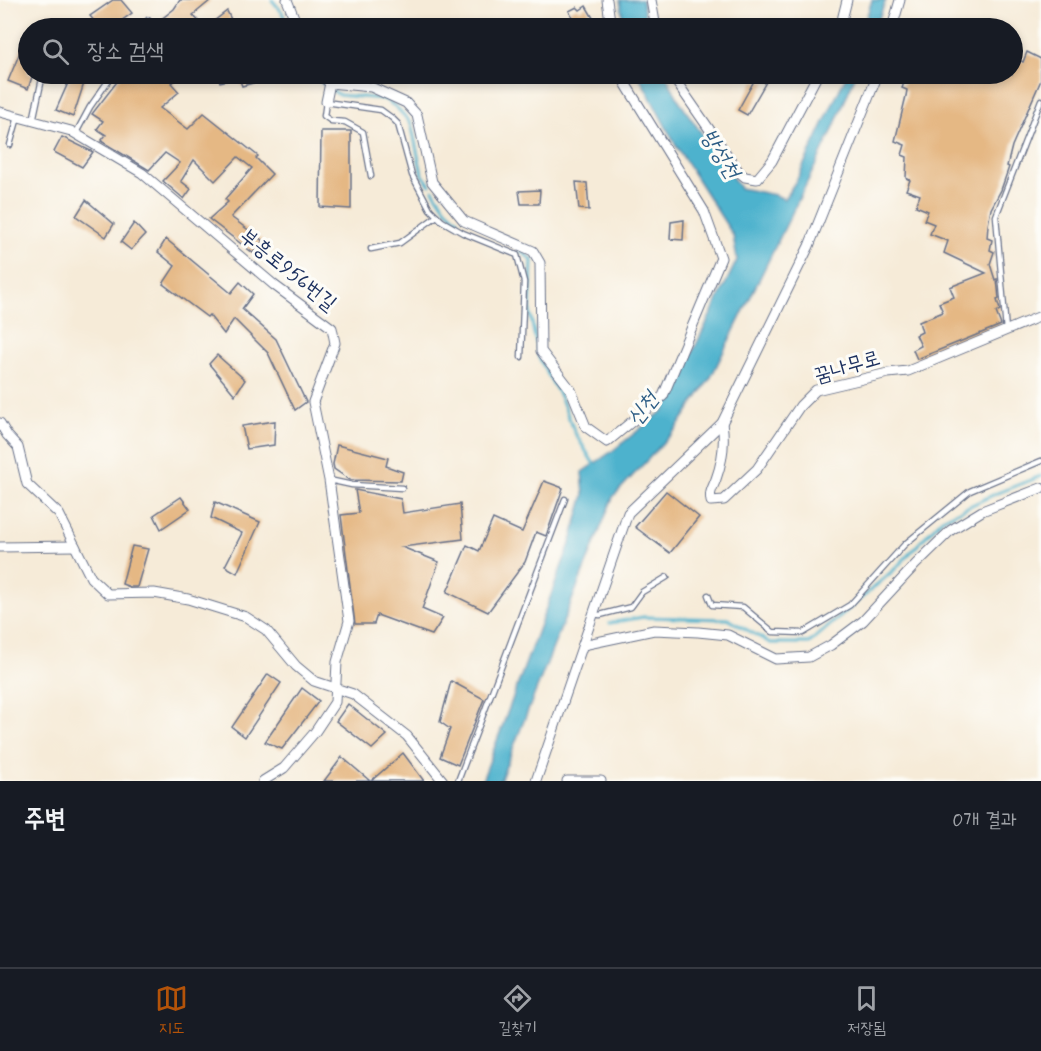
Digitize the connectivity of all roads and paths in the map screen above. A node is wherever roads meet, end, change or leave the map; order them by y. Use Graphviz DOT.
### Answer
graph roads {
  1 [pos="287,0"];
  2 [pos="606,0"];
  3 [pos="651,0"];
  4 [pos="847,0"];
  5 [pos="900,0"];
  6 [pos="294,18"];
  7 [pos="609,18"];
  8 [pos="654,18"];
  9 [pos="842,18"];
  10 [pos="895,18"];
  11 [pos="41,84"];
  12 [pos="106,84"];
  13 [pos="330,84"];
  14 [pos="340,84"];
  15 [pos="627,84"];
  16 [pos="678,84"];
  17 [pos="813,84"];
  18 [pos="874,84"];
  19 [pos="1041,100"];
  20 [pos="326,102"];
  21 [pos="0,112"];
  22 [pos="18,117"];
  23 [pos="33,121"];
  24 [pos="76,134"];
  25 [pos="10,145"];
  26 [pos="371,176"];
  27 [pos="437,216"];
  28 [pos="371,249"];
  29 [pos="1041,316"];
  30 [pos="1006,330"];
  31 [pos="521,357"];
  32 [pos="0,423"];
  33 [pos="722,423"];
  34 [pos="4,439"];
  35 [pos="1041,461"];
  36 [pos="329,480"];
  37 [pos="402,488"];
  38 [pos="1041,488"];
  39 [pos="565,499"];
  40 [pos="75,546"];
  41 [pos="0,547"];
  42 [pos="667,577"];
  43 [pos="708,595"];
  44 [pos="593,614"];
  45 [pos="583,645"];
  46 [pos="337,687"];
  47 [pos="262,781"];
  48 [pos="443,781"];
  49 [pos="458,781"];
  50 [pos="536,781"];
  51 [pos="567,781"];
  52 [pos="601,781"];
  1 -- 6 [label="street"];
  2 -- 7 [label="street"];
  3 -- 8 [label="street"];
  4 -- 9 [label="street"];
  5 -- 10 [label="street"];
  11 -- 23 [label="lane"];
  12 -- 24 [label="lane"];
  13 -- 20 [label="street"];
  14 -- 15 [label="street"];
  16 -- 17 [label="street"];
  18 -- 33 [label="street"];
  19 -- 30 [label="lane"];
  20 -- 26 [label="lane"];
  20 -- 27 [label="lane"];
  21 -- 22 [label="street, 부흥로956번길"];
  22 -- 23 [label="street, 부흥로956번길"];
  22 -- 25 [label="lane"];
  23 -- 24 [label="street, 부흥로956번길"];
  24 -- 36 [label="street, 부흥로956번길"];
  27 -- 28 [label="lane"];
  27 -- 31 [label="lane"];
  29 -- 30 [label="street, 꿈나무로"];
  30 -- 33 [label="street, 꿈나무로"];
  32 -- 34 [label="street"];
  33 -- 44 [label="street"];
  34 -- 40 [label="street"];
  35 -- 43 [label="lane"];
  36 -- 37 [label="lane"];
  36 -- 46 [label="street, 부흥로956번길"];
  38 -- 45 [label="street"];
  39 -- 49 [label="lane"];
  40 -- 41 [label="street"];
  40 -- 46 [label="street"];
  42 -- 44 [label="lane"];
  44 -- 45 [label="street"];
  45 -- 50 [label="street"];
  46 -- 47 [label="street, 부흥로956번길"];
  46 -- 48 [label="street"];
  51 -- 52 [label="street"];
}
